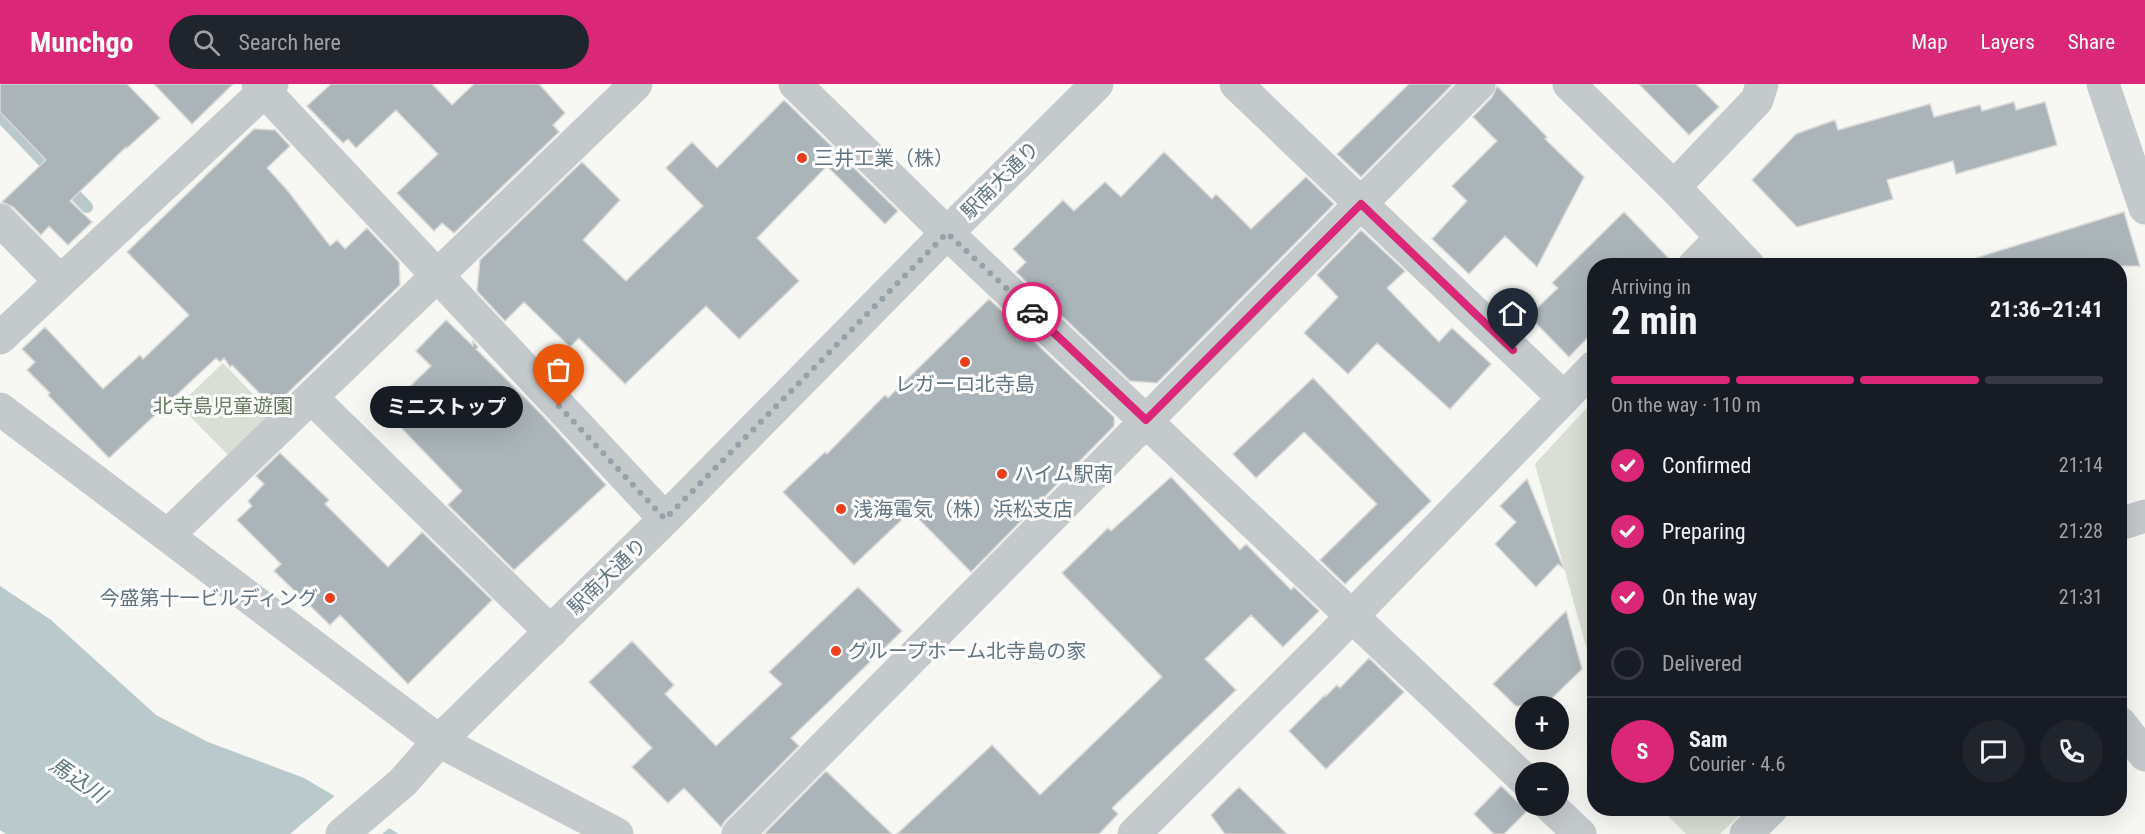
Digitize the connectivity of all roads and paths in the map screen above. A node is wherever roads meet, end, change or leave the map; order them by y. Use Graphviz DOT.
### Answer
graph roads {
  1 [pos="636,84"];
  2 [pos="1097,84"];
  3 [pos="1236,84"];
  4 [pos="1479,84"];
  5 [pos="1569,84"];
  6 [pos="1762,84"];
  7 [pos="2103,84"];
  8 [pos="265,86"];
  9 [pos="804,87"];
  10 [pos="1674,187"];
  11 [pos="1361,204"];
  12 [pos="2145,208"];
  13 [pos="0,220"];
  14 [pos="947,233"];
  15 [pos="1722,237"];
  16 [pos="1702,258"];
  17 [pos="1742,258"];
  18 [pos="438,276"];
  19 [pos="60,281"];
  20 [pos="0,338"];
  21 [pos="1587,374"];
  22 [pos="312,398"];
  23 [pos="1564,398"];
  24 [pos="0,409"];
  25 [pos="1146,420"];
  26 [pos="2145,516"];
  27 [pos="665,519"];
  28 [pos="2127,522"];
  29 [pos="168,535"];
  30 [pos="1352,616"];
  31 [pos="551,632"];
  32 [pos="2127,732"];
  33 [pos="439,741"];
  34 [pos="2145,755"];
  35 [pos="1515,772"];
  36 [pos="1561,816"];
  37 [pos="1764,816"];
  38 [pos="342,834"];
  39 [pos="617,834"];
  40 [pos="738,834"];
  41 [pos="1134,834"];
  42 [pos="1580,834"];
  43 [pos="1746,834"];
  1 -- 18 [label="street"];
  2 -- 14 [label="street, 駅南大通り"];
  3 -- 11 [label="street"];
  4 -- 11 [label="street"];
  5 -- 10 [label="street"];
  6 -- 10 [label="street"];
  7 -- 12 [label="street"];
  8 -- 18 [label="street"];
  8 -- 19 [label="street"];
  9 -- 14 [label="street"];
  10 -- 15 [label="street"];
  11 -- 23 [label="street"];
  11 -- 25 [label="street"];
  13 -- 19 [label="street"];
  14 -- 25 [label="street"];
  14 -- 27 [label="street, 駅南大通り"];
  15 -- 16 [label="street"];
  15 -- 17 [label="street"];
  18 -- 22 [label="street"];
  18 -- 27 [label="street"];
  19 -- 20 [label="street"];
  21 -- 23 [label="street"];
  22 -- 29 [label="street"];
  22 -- 31 [label="street"];
  23 -- 30 [label="street"];
  24 -- 29 [label="street"];
  25 -- 30 [label="street"];
  25 -- 40 [label="street"];
  26 -- 28 [label="street"];
  27 -- 31 [label="street, 駅南大通り"];
  29 -- 33 [label="street"];
  30 -- 35 [label="street"];
  30 -- 41 [label="street"];
  31 -- 33 [label="street, 駅南大通り"];
  32 -- 34 [label="street"];
  33 -- 38 [label="street, 駅南大通り"];
  33 -- 39 [label="street"];
  36 -- 42 [label="street"];
  37 -- 43 [label="street"];
}
